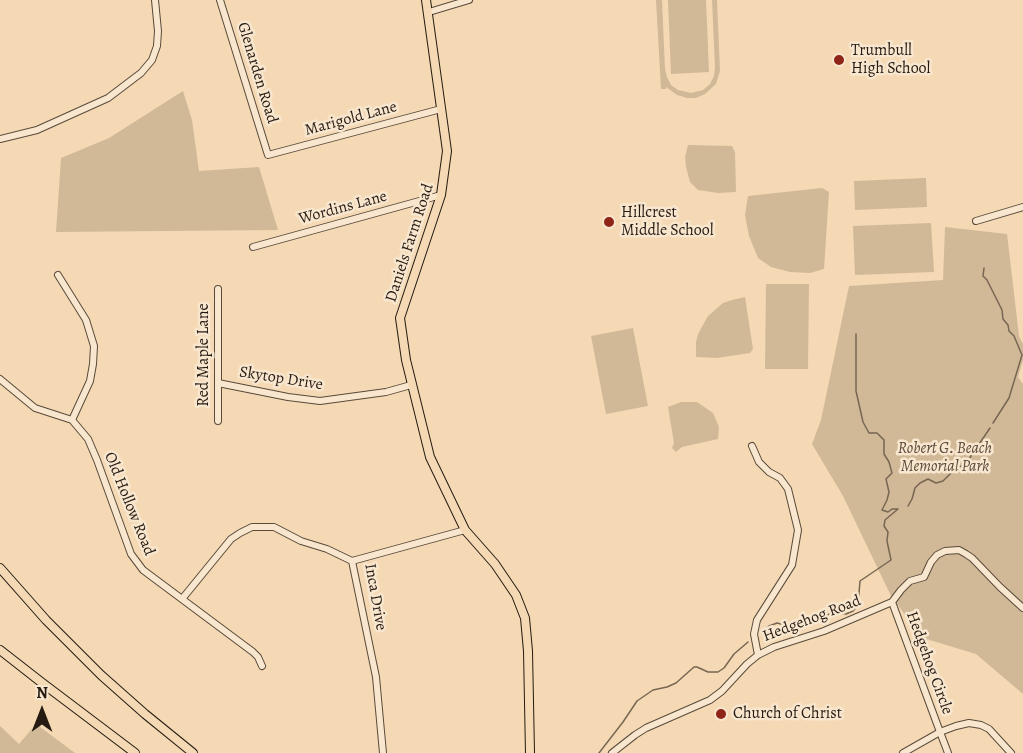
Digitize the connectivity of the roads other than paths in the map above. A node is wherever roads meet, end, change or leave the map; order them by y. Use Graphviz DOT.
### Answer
graph roads {
  1 [pos="156,0"];
  2 [pos="219,0"];
  3 [pos="426,0"];
  4 [pos="469,0"];
  5 [pos="429,12"];
  6 [pos="441,108"];
  7 [pos="0,140"];
  8 [pos="268,155"];
  9 [pos="441,195"];
  10 [pos="1023,207"];
  11 [pos="976,221"];
  12 [pos="253,247"];
  13 [pos="58,275"];
  14 [pos="218,289"];
  15 [pos="0,380"];
  16 [pos="218,383"];
  17 [pos="411,386"];
  18 [pos="72,420"];
  19 [pos="218,421"];
  20 [pos="752,446"];
  21 [pos="465,530"];
  22 [pos="352,561"];
  23 [pos="0,568"];
  24 [pos="182,598"];
  25 [pos="892,603"];
  26 [pos="1023,608"];
  27 [pos="0,650"];
  28 [pos="758,655"];
  29 [pos="262,666"];
  30 [pos="940,732"];
  31 [pos="192,752"];
  32 [pos="134,753"];
  33 [pos="383,753"];
  34 [pos="530,753"];
  35 [pos="612,753"];
  36 [pos="903,753"];
  37 [pos="948,753"];
  38 [pos="1011,753"];
  1 -- 7 [label="street"];
  2 -- 8 [label="street, Glenarden Road"];
  3 -- 5 [label="main road, Daniels Farm Road"];
  4 -- 5 [label="street"];
  5 -- 6 [label="main road, Daniels Farm Road"];
  6 -- 8 [label="street, Marigold Lane"];
  6 -- 9 [label="main road, Daniels Farm Road"];
  9 -- 12 [label="street, Wordins Lane"];
  9 -- 17 [label="main road, Daniels Farm Road"];
  10 -- 11 [label="street"];
  13 -- 18 [label="street"];
  14 -- 16 [label="street, Red Maple Lane"];
  15 -- 18 [label="street"];
  16 -- 17 [label="street, Skytop Drive"];
  16 -- 19 [label="street, Red Maple Lane"];
  17 -- 21 [label="main road, Daniels Farm Road"];
  18 -- 24 [label="street, Old Hollow Road"];
  20 -- 28 [label="street"];
  21 -- 22 [label="street, Inca Drive"];
  21 -- 34 [label="main road, Daniels Farm Road"];
  22 -- 24 [label="street"];
  22 -- 33 [label="street, Inca Drive"];
  23 -- 31 [label="highway"];
  24 -- 29 [label="street, Old Hollow Road"];
  25 -- 26 [label="street"];
  25 -- 28 [label="street, Hedgehog Road"];
  25 -- 30 [label="street, Hedgehog Circle"];
  27 -- 32 [label="highway"];
  28 -- 35 [label="street, Hedgehog Road"];
  30 -- 36 [label="street, Hedgehog Circle"];
  30 -- 37 [label="street, Hedgehog Circle"];
  30 -- 38 [label="street, Hedgehog Circle"];
}
